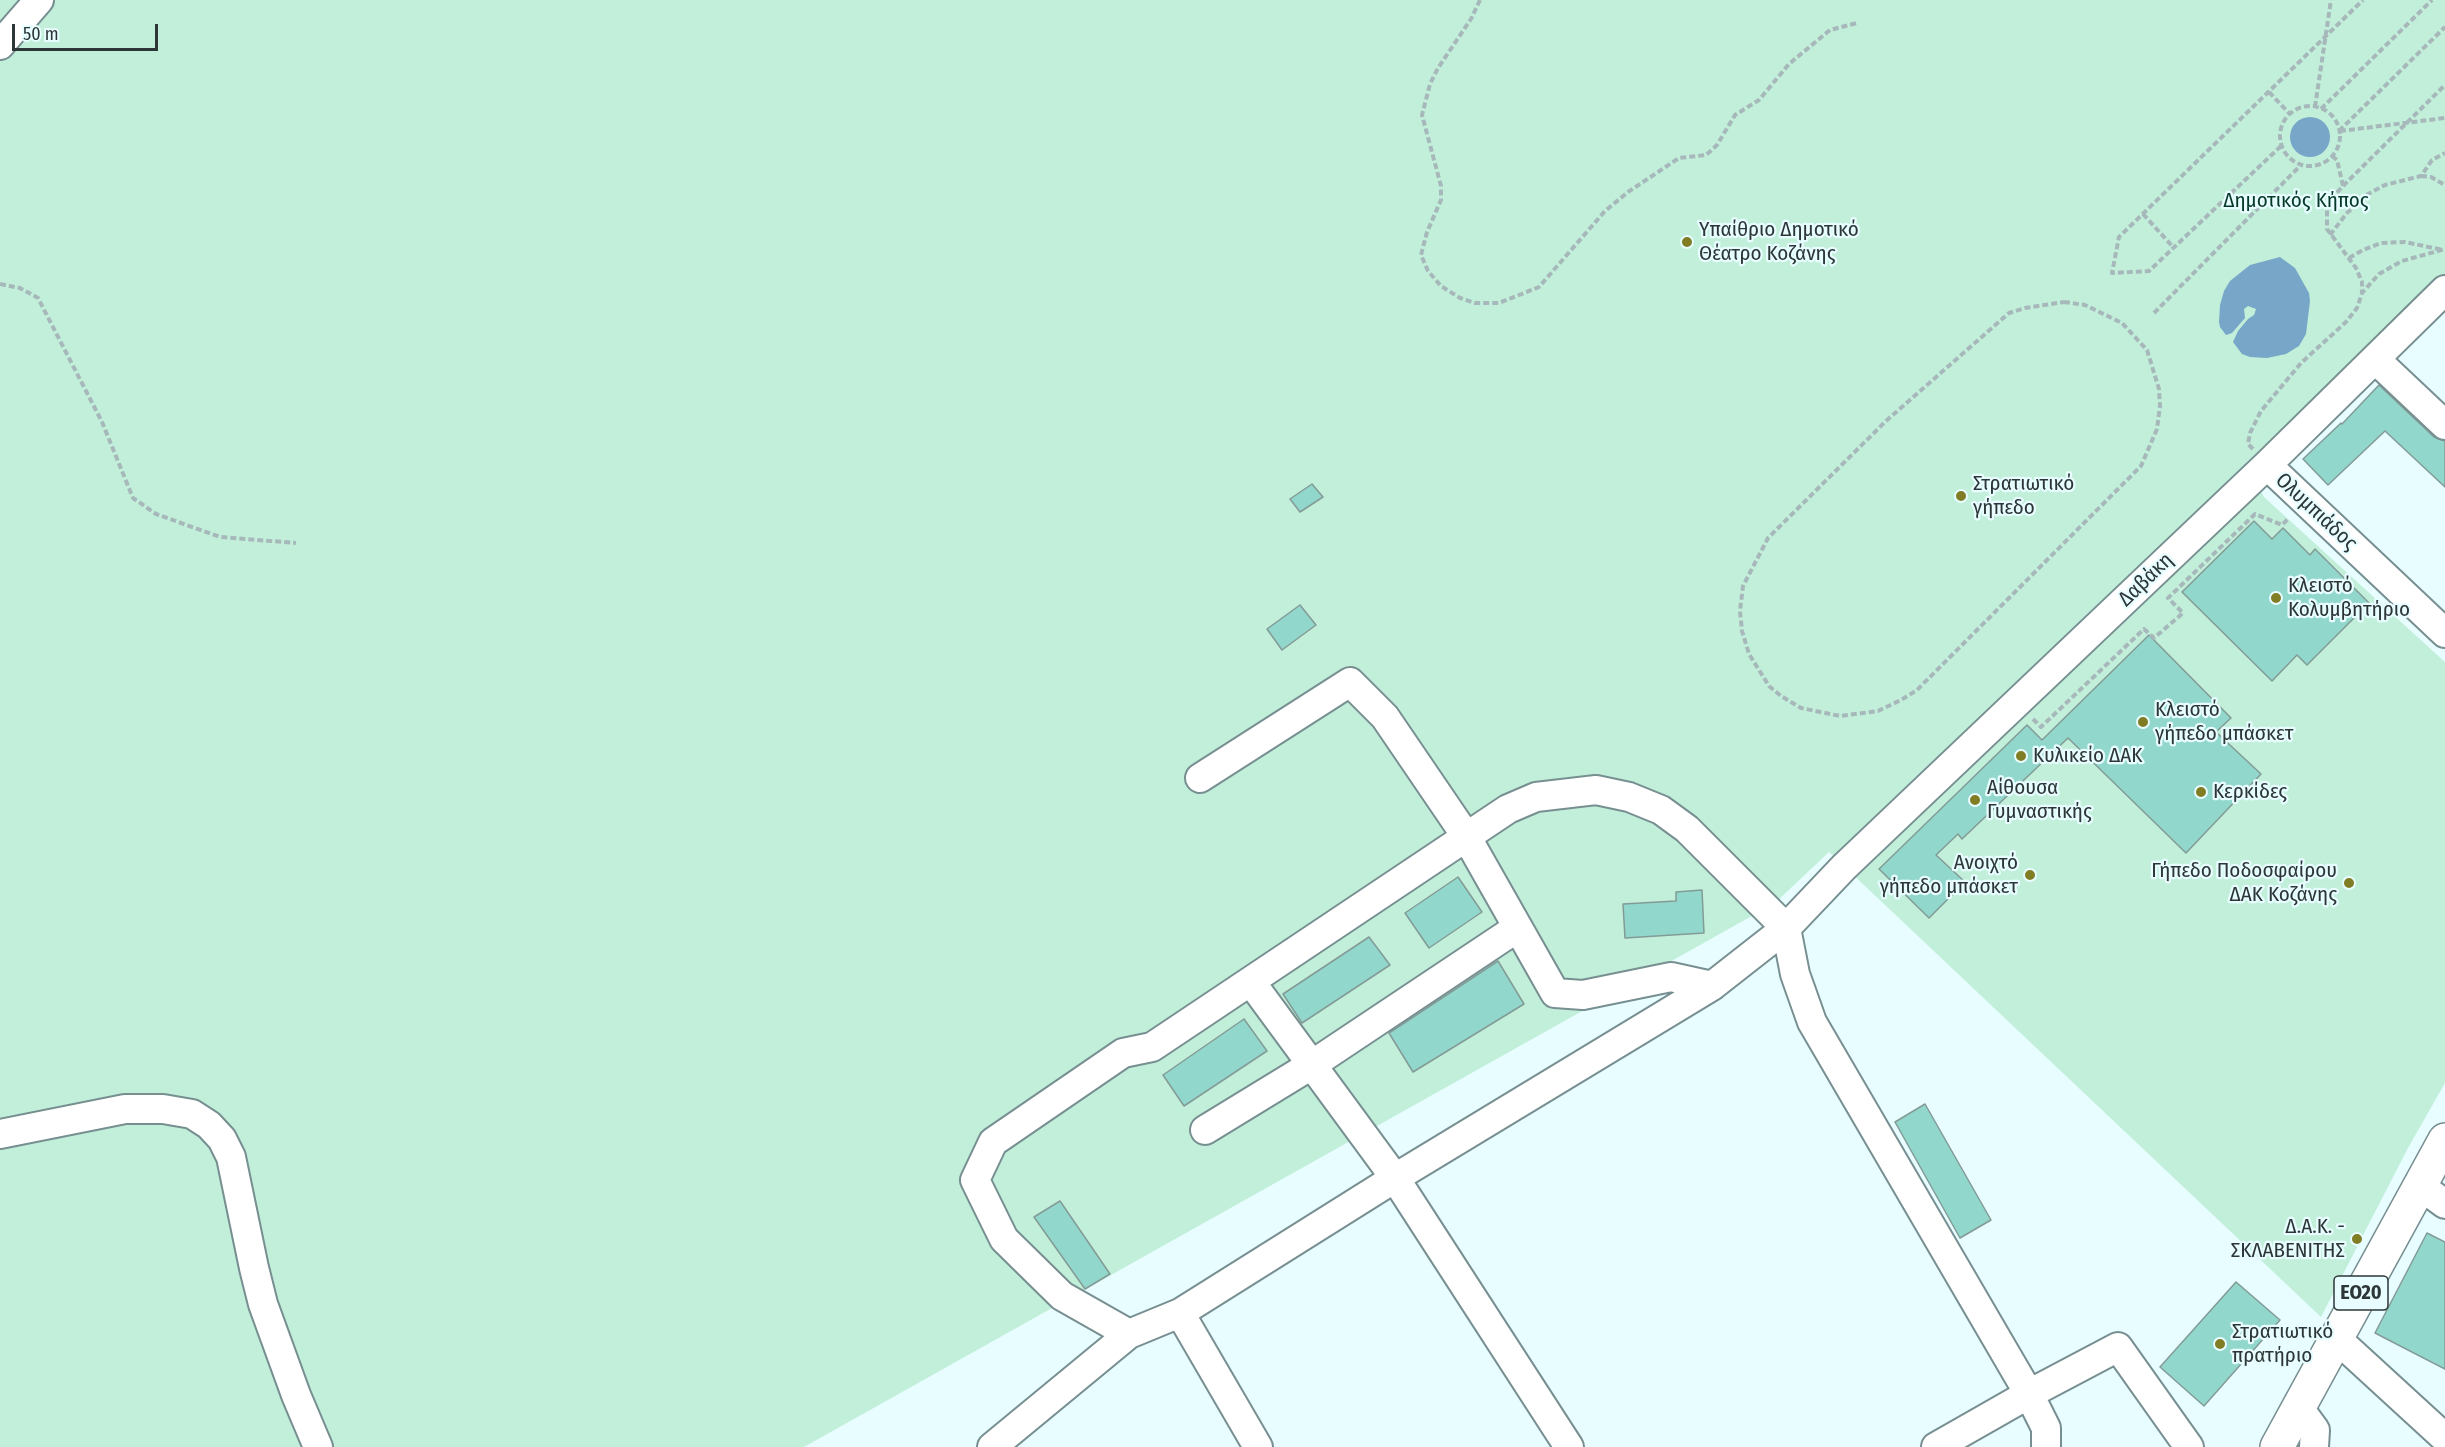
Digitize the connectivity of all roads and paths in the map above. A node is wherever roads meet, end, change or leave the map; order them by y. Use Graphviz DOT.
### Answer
graph roads {
  1 [pos="39,0"];
  2 [pos="1480,0"];
  3 [pos="2331,0"];
  4 [pos="2363,0"];
  5 [pos="2432,0"];
  6 [pos="1857,23"];
  7 [pos="2445,27"];
  8 [pos="2326,36"];
  9 [pos="0,45"];
  10 [pos="2445,85"];
  11 [pos="2269,92"];
  12 [pos="2314,107"];
  13 [pos="2321,109"];
  14 [pos="2290,114"];
  15 [pos="2445,118"];
  16 [pos="2409,122"];
  17 [pos="2339,131"];
  18 [pos="2281,146"];
  19 [pos="2445,153"];
  20 [pos="2332,156"];
  21 [pos="2301,165"];
  22 [pos="2421,176"];
  23 [pos="2445,184"];
  24 [pos="2343,186"];
  25 [pos="2143,214"];
  26 [pos="2330,235"];
  27 [pos="2174,248"];
  28 [pos="2444,249"];
  29 [pos="2349,258"];
  30 [pos="0,284"];
  31 [pos="2445,290"];
  32 [pos="2362,292"];
  33 [pos="2154,313"];
  34 [pos="2374,359"];
  35 [pos="2445,425"];
  36 [pos="2260,457"];
  37 [pos="2288,519"];
  38 [pos="1784,523"];
  39 [pos="296,543"];
  40 [pos="2445,633"];
  41 [pos="2032,718"];
  42 [pos="1200,778"];
  43 [pos="1466,836"];
  44 [pos="1517,928"];
  45 [pos="1786,928"];
  46 [pos="1251,982"];
  47 [pos="1712,986"];
  48 [pos="1313,1064"];
  49 [pos="1205,1130"];
  50 [pos="0,1134"];
  51 [pos="2445,1140"];
  52 [pos="1395,1178"];
  53 [pos="2419,1185"];
  54 [pos="2445,1204"];
  55 [pos="1180,1313"];
  56 [pos="1129,1334"];
  57 [pos="2337,1339"];
  58 [pos="2029,1394"];
  59 [pos="2299,1408"];
  60 [pos="2445,1438"];
  61 [pos="318,1447"];
  62 [pos="992,1447"];
  63 [pos="1258,1447"];
  64 [pos="1569,1447"];
  65 [pos="1936,1447"];
  66 [pos="2046,1447"];
  67 [pos="2189,1447"];
  68 [pos="2277,1447"];
  69 [pos="2314,1447"];
  1 -- 9 [label="street"];
  2 -- 6 [label="path"];
  3 -- 8 [label="path"];
  4 -- 8 [label="path"];
  5 -- 13 [label="path"];
  7 -- 17 [label="path"];
  8 -- 11 [label="path"];
  8 -- 12 [label="path"];
  10 -- 16 [label="path"];
  11 -- 14 [label="path"];
  11 -- 25 [label="path"];
  12 -- 13 [label="path"];
  12 -- 14 [label="path"];
  13 -- 17 [label="path"];
  14 -- 18 [label="path"];
  15 -- 16 [label="path"];
  16 -- 17 [label="path"];
  16 -- 24 [label="path"];
  17 -- 20 [label="path"];
  18 -- 21 [label="path"];
  18 -- 27 [label="path"];
  19 -- 22 [label="path"];
  20 -- 21 [label="path"];
  20 -- 24 [label="path"];
  21 -- 33 [label="path"];
  22 -- 23 [label="path"];
  22 -- 26 [label="path"];
  24 -- 26 [label="path"];
  25 -- 27 [label="path"];
  25 -- 27 [label="path"];
  26 -- 29 [label="path"];
  28 -- 29 [label="path"];
  28 -- 32 [label="path"];
  29 -- 32 [label="path"];
  30 -- 39 [label="path"];
  31 -- 34 [label="street, Δαβάκη"];
  32 -- 36 [label="path"];
  34 -- 35 [label="street"];
  34 -- 36 [label="street, Δαβάκη"];
  36 -- 40 [label="street, Ολυμπιάδος"];
  36 -- 45 [label="street, Δαβάκη"];
  37 -- 41 [label="path"];
  38 -- 38 [label="path"];
  42 -- 43 [label="street"];
  43 -- 44 [label="street"];
  43 -- 45 [label="street"];
  43 -- 46 [label="street"];
  44 -- 47 [label="street"];
  44 -- 48 [label="street"];
  45 -- 47 [label="street, Δαβάκη"];
  45 -- 58 [label="street"];
  46 -- 48 [label="street"];
  46 -- 56 [label="street"];
  47 -- 52 [label="street, Δαβάκη"];
  48 -- 49 [label="street"];
  48 -- 52 [label="street"];
  50 -- 61 [label="street"];
  51 -- 53 [label="main road, ΕΟ20"];
  52 -- 55 [label="street, Δαβάκη"];
  52 -- 64 [label="street"];
  53 -- 54 [label="street"];
  53 -- 57 [label="main road, ΕΟ20"];
  55 -- 56 [label="street, Δαβάκη"];
  55 -- 63 [label="street"];
  56 -- 62 [label="street, Δαβάκη"];
  57 -- 59 [label="main road, ΕΟ20"];
  57 -- 60 [label="street"];
  58 -- 65 [label="street"];
  58 -- 66 [label="street"];
  58 -- 67 [label="street"];
  59 -- 68 [label="main road, ΕΟ20"];
  59 -- 69 [label="street"];
}
